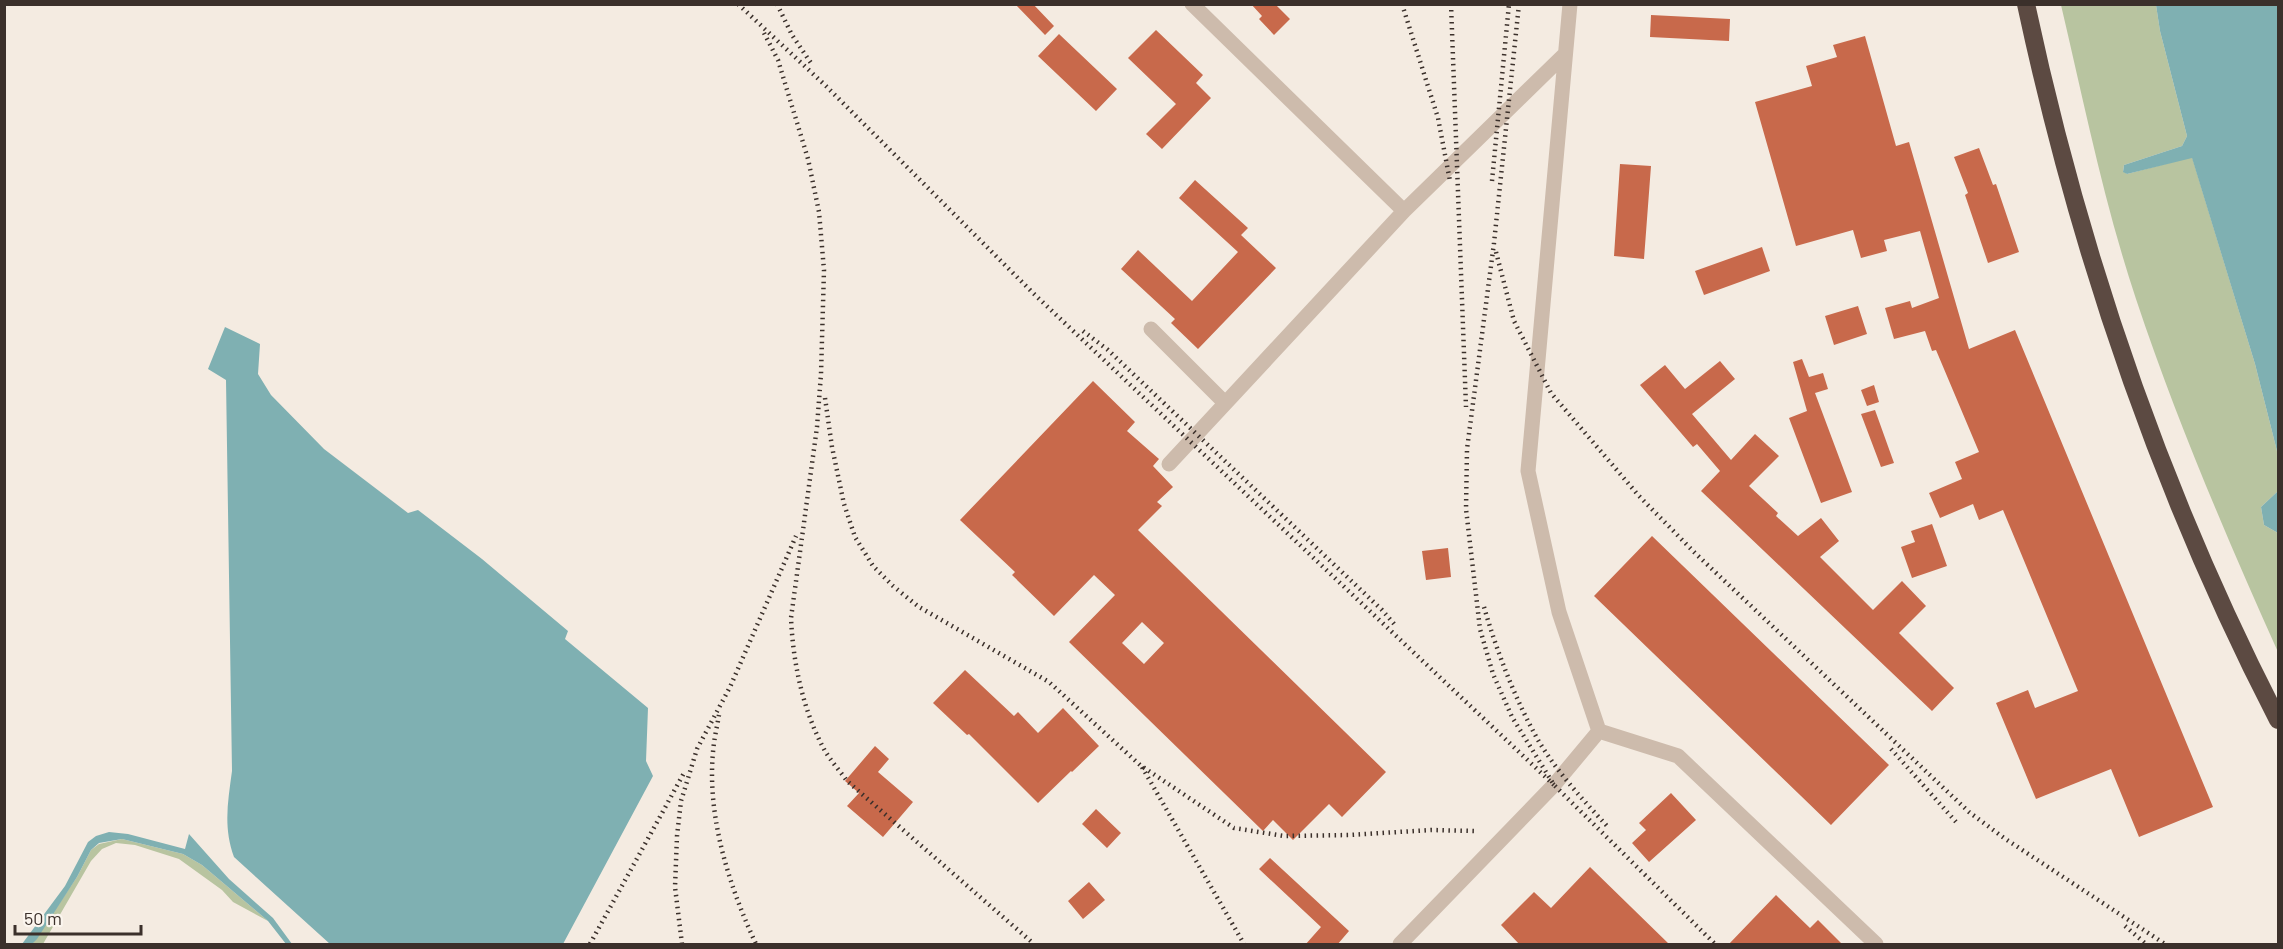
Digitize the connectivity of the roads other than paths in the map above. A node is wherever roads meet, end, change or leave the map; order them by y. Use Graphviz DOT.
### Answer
graph roads {
  1 [pos="1192,4"];
  2 [pos="1570,4"];
  3 [pos="2026,4"];
  4 [pos="1565,54"];
  5 [pos="1404,211"];
  6 [pos="1151,329"];
  7 [pos="1225,403"];
  8 [pos="1169,464"];
  9 [pos="2278,720"];
  10 [pos="1599,731"];
  11 [pos="1400,945"];
  12 [pos="1876,945"];
  1 -- 5 [label="lane"];
  2 -- 4 [label="lane"];
  3 -- 9 [label="highway"];
  4 -- 5 [label="lane"];
  4 -- 10 [label="lane"];
  5 -- 7 [label="lane"];
  6 -- 7 [label="lane"];
  7 -- 8 [label="lane"];
  10 -- 11 [label="lane"];
  10 -- 12 [label="lane"];
}
